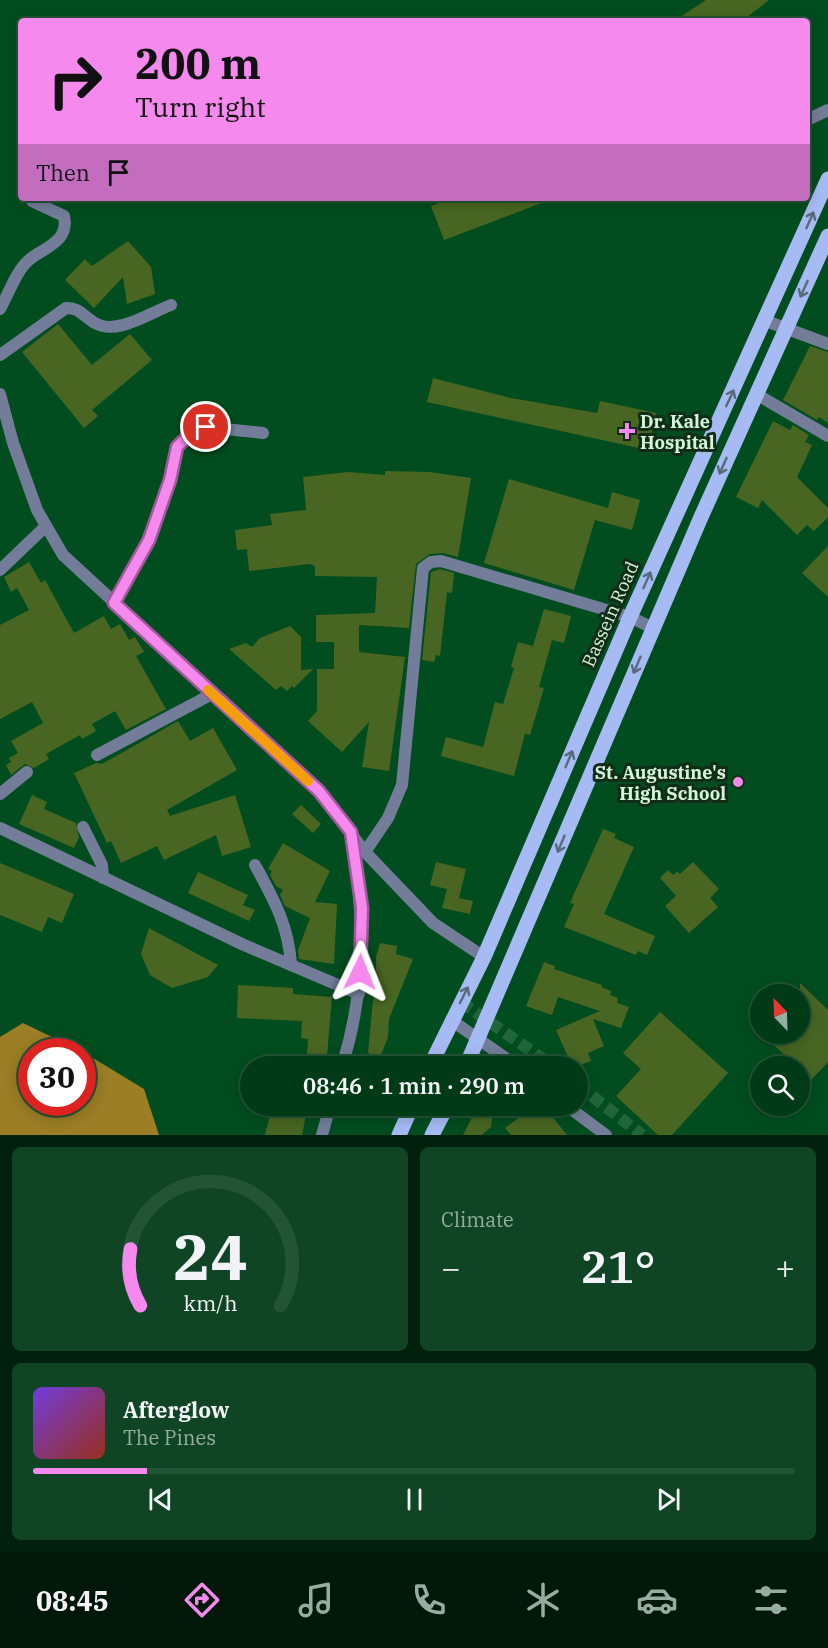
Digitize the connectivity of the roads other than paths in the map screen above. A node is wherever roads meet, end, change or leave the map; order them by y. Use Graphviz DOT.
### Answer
graph roads {
  1 [pos="828,110"];
  2 [pos="810,119"];
  3 [pos="828,179"];
  4 [pos="32,201"];
  5 [pos="828,236"];
  6 [pos="171,304"];
  7 [pos="0,309"];
  8 [pos="766,321"];
  9 [pos="786,328"];
  10 [pos="828,345"];
  11 [pos="0,355"];
  12 [pos="0,394"];
  13 [pos="756,394"];
  14 [pos="263,433"];
  15 [pos="828,436"];
  16 [pos="46,526"];
  17 [pos="0,570"];
  18 [pos="114,603"];
  19 [pos="630,617"];
  20 [pos="653,628"];
  21 [pos="212,694"];
  22 [pos="97,754"];
  23 [pos="27,772"];
  24 [pos="0,794"];
  25 [pos="83,827"];
  26 [pos="0,828"];
  27 [pos="351,832"];
  28 [pos="365,852"];
  29 [pos="255,864"];
  30 [pos="103,878"];
  31 [pos="484,957"];
  32 [pos="291,965"];
  33 [pos="359,994"];
  34 [pos="452,1020"];
  35 [pos="480,1039"];
  36 [pos="344,1056"];
  37 [pos="435,1056"];
  38 [pos="471,1056"];
  39 [pos="503,1056"];
  40 [pos="327,1116"];
  41 [pos="408,1116"];
  42 [pos="442,1116"];
  43 [pos="580,1116"];
  44 [pos="322,1135"];
  45 [pos="399,1135"];
  46 [pos="432,1135"];
  47 [pos="606,1135"];
  1 -- 2 [label="street"];
  8 -- 3 [label="main road, Bassein Road, one-way"];
  4 -- 7 [label="street"];
  5 -- 9 [label="main road, one-way"];
  6 -- 11 [label="street"];
  8 -- 9 [label="street"];
  19 -- 8 [label="main road, Bassein Road, one-way"];
  9 -- 10 [label="street"];
  9 -- 13 [label="main road"];
  12 -- 16 [label="street"];
  13 -- 15 [label="street"];
  13 -- 20 [label="main road, one-way"];
  14 -- 18 [label="street"];
  16 -- 17 [label="street"];
  16 -- 18 [label="street"];
  18 -- 21 [label="street"];
  19 -- 20 [label="street"];
  19 -- 28 [label="street"];
  31 -- 19 [label="main road, Bassein Road, one-way"];
  20 -- 35 [label="main road, one-way"];
  21 -- 22 [label="street"];
  21 -- 27 [label="street"];
  23 -- 24 [label="street"];
  25 -- 30 [label="street"];
  26 -- 30 [label="street"];
  27 -- 28 [label="street"];
  27 -- 33 [label="street"];
  28 -- 31 [label="street"];
  29 -- 32 [label="street"];
  30 -- 32 [label="street"];
  34 -- 31 [label="main road, Bassein Road, one-way"];
  32 -- 33 [label="street"];
  33 -- 36 [label="street"];
  34 -- 35 [label="street"];
  34 -- 37 [label="main road, Bassein Road"];
  35 -- 38 [label="main road"];
  35 -- 39 [label="street"];
  40 -- 44 [label="street"];
  41 -- 45 [label="main road"];
  42 -- 46 [label="main road"];
  43 -- 47 [label="street"];
}
